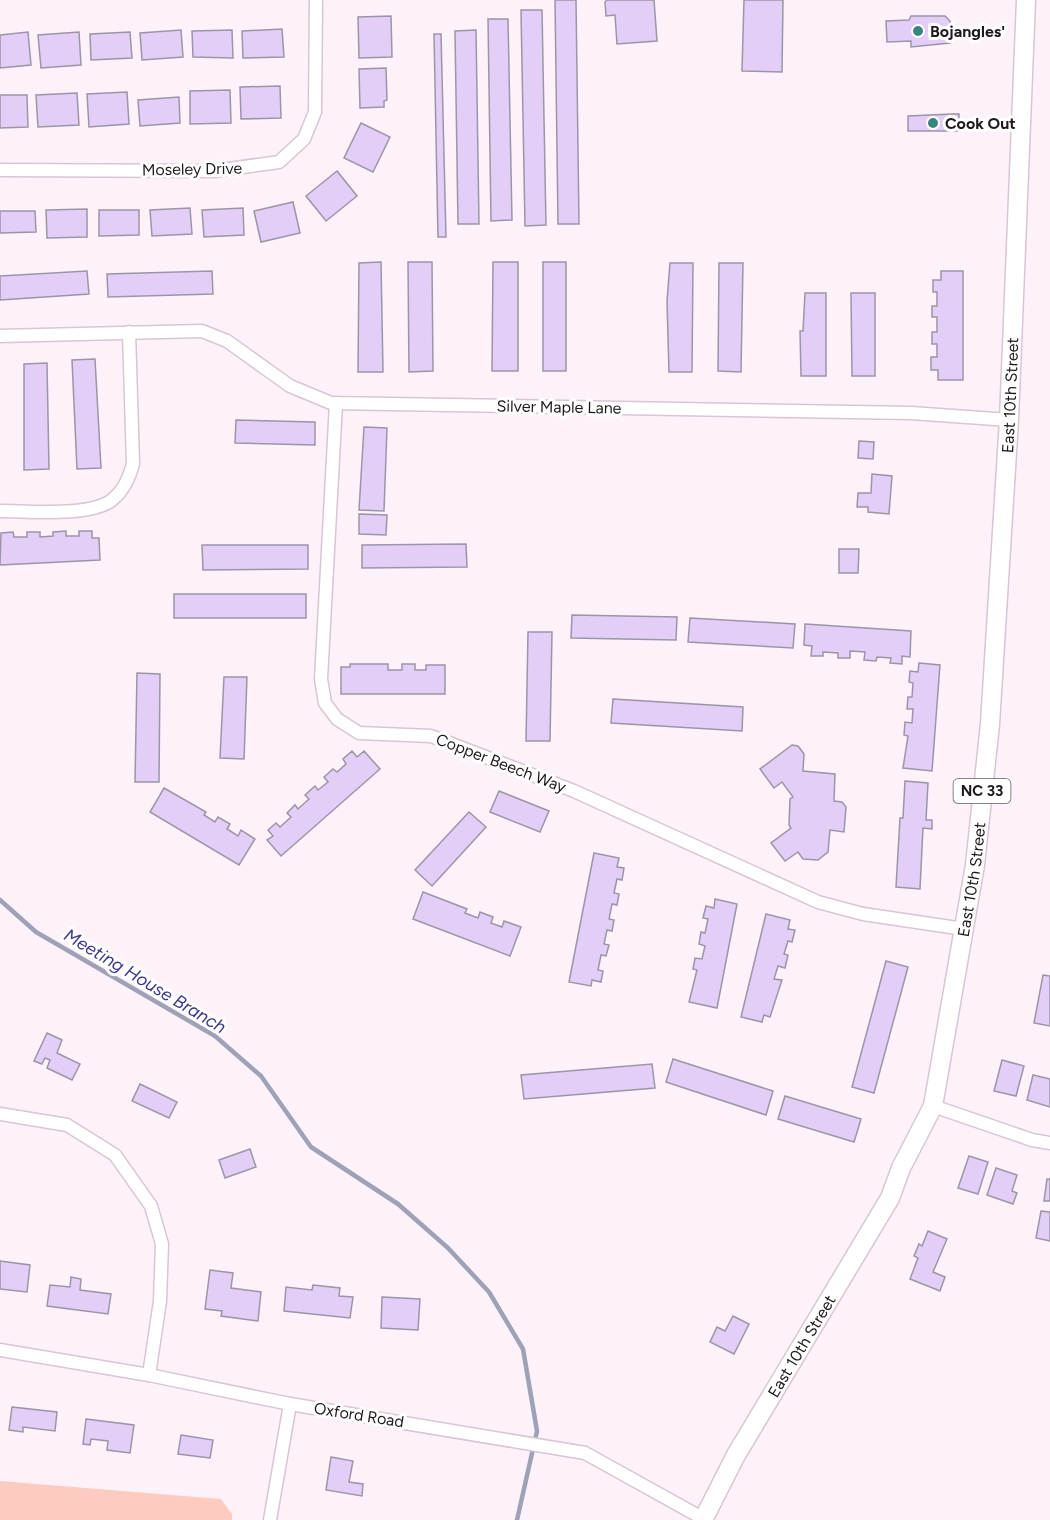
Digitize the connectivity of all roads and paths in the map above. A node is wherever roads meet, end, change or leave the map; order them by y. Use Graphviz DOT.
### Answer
graph roads {
  1 [pos="316,0"];
  2 [pos="1026,0"];
  3 [pos="0,170"];
  4 [pos="129,332"];
  5 [pos="0,336"];
  6 [pos="336,403"];
  7 [pos="1009,420"];
  8 [pos="0,512"];
  9 [pos="964,930"];
  10 [pos="933,1106"];
  11 [pos="0,1114"];
  12 [pos="1050,1143"];
  13 [pos="0,1350"];
  14 [pos="149,1375"];
  15 [pos="290,1404"];
  16 [pos="270,1520"];
  17 [pos="703,1520"];
  1 -- 3 [label="street, Moseley Drive"];
  2 -- 7 [label="main road, East 10th Street / NC 33"];
  4 -- 5 [label="street, Silver Maple Lane"];
  4 -- 6 [label="street, Silver Maple Lane"];
  4 -- 8 [label="street"];
  6 -- 7 [label="street, Silver Maple Lane"];
  6 -- 9 [label="street, Copper Beech Way"];
  7 -- 9 [label="main road, East 10th Street / NC 33"];
  9 -- 10 [label="main road, East 10th Street / NC 33"];
  10 -- 12 [label="street"];
  10 -- 17 [label="main road, East 10th Street / NC 33"];
  11 -- 14 [label="street"];
  13 -- 14 [label="street, Oxford Road"];
  14 -- 15 [label="street, Oxford Road"];
  15 -- 16 [label="street"];
  15 -- 17 [label="street, Oxford Road"];
}
